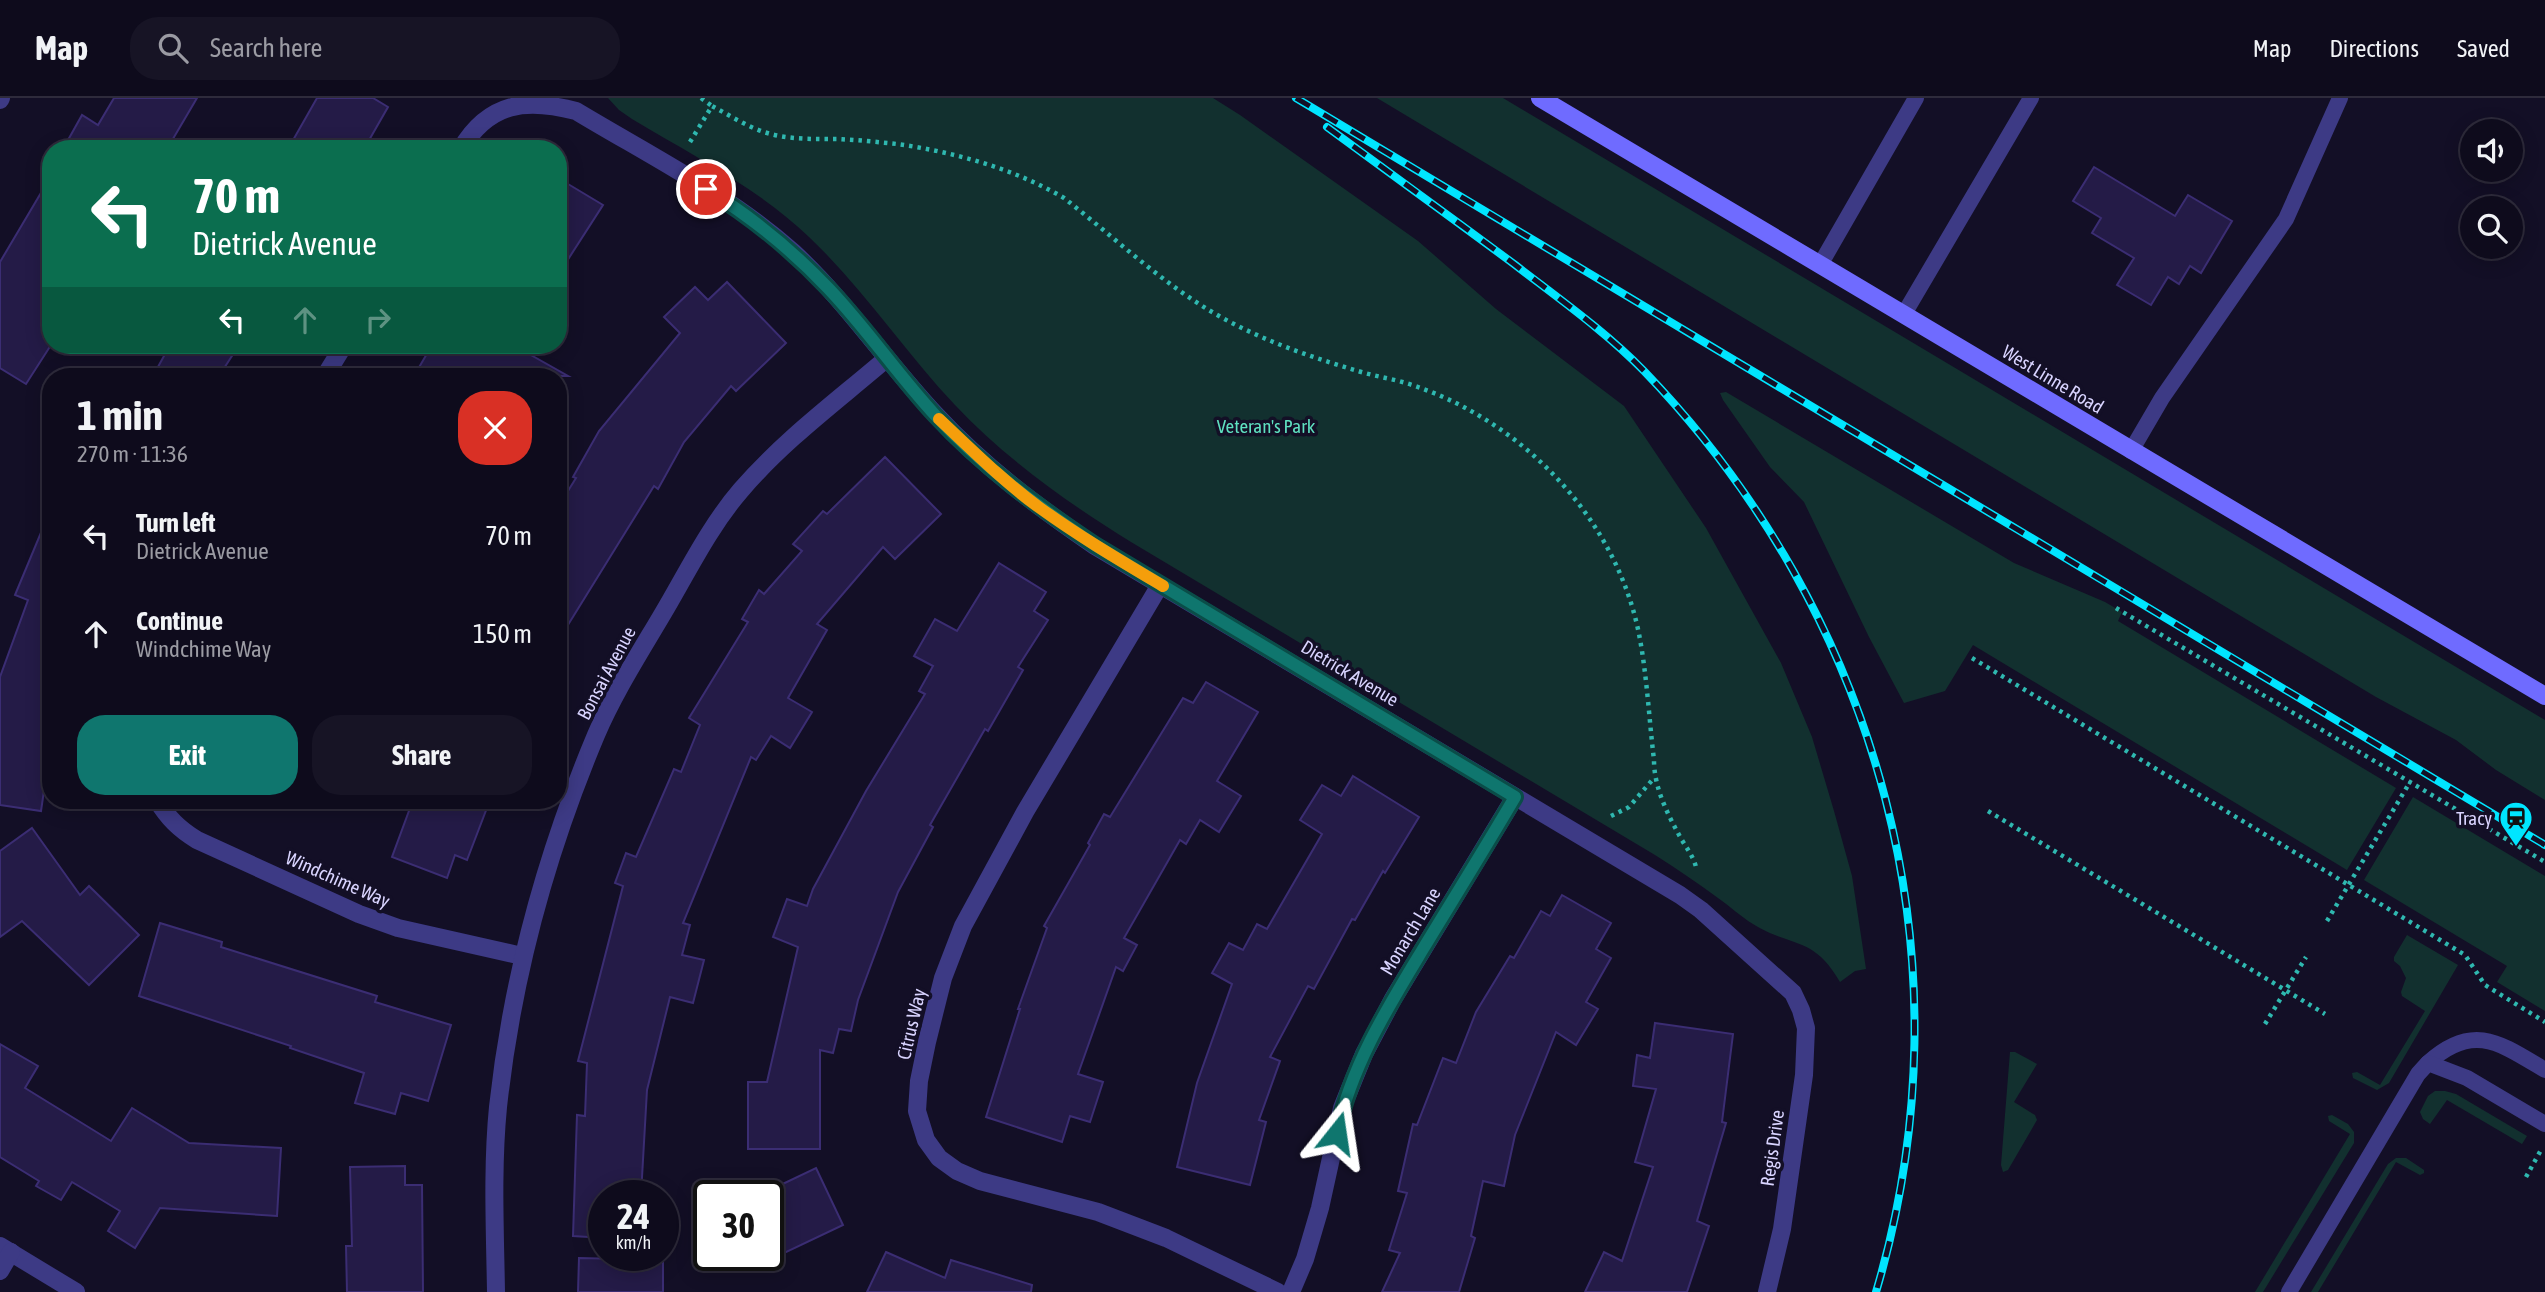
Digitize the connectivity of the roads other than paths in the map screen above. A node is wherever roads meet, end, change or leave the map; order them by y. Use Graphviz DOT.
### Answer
graph roads {
  1 [pos="1540,98"];
  2 [pos="1916,98"];
  3 [pos="2031,98"];
  4 [pos="2340,98"];
  5 [pos="468,140"];
  6 [pos="1820,265"];
  7 [pos="1904,314"];
  8 [pos="886,359"];
  9 [pos="2131,451"];
  10 [pos="1160,585"];
  11 [pos="2545,696"];
  12 [pos="1515,797"];
  13 [pos="163,809"];
  14 [pos="522,956"];
  15 [pos="1801,1010"];
  16 [pos="2428,1063"];
  17 [pos="2545,1070"];
  18 [pos="2545,1124"];
  19 [pos="5,1249"];
  20 [pos="0,1271"];
  21 [pos="76,1292"];
  22 [pos="496,1292"];
  23 [pos="1278,1292"];
  24 [pos="1291,1292"];
  25 [pos="1767,1292"];
  26 [pos="2289,1292"];
  1 -- 6 [label="street, West Linne Road"];
  2 -- 6 [label="lane"];
  3 -- 7 [label="lane"];
  4 -- 9 [label="lane"];
  5 -- 8 [label="street"];
  6 -- 7 [label="street, West Linne Road"];
  7 -- 9 [label="street, West Linne Road"];
  8 -- 10 [label="street, Dietrick Avenue"];
  8 -- 14 [label="street, Bonsai Avenue"];
  9 -- 11 [label="street, West Linne Road"];
  10 -- 12 [label="street, Dietrick Avenue"];
  10 -- 23 [label="street, Citrus Way"];
  12 -- 15 [label="street, Dietrick Avenue"];
  12 -- 24 [label="street, Monarch Lane"];
  13 -- 14 [label="street, Windchime Way"];
  14 -- 22 [label="street, Bonsai Avenue"];
  15 -- 25 [label="street, Regis Drive"];
  16 -- 17 [label="lane"];
  16 -- 18 [label="lane"];
  16 -- 26 [label="lane"];
  19 -- 20 [label="street"];
  19 -- 21 [label="street"];
}
